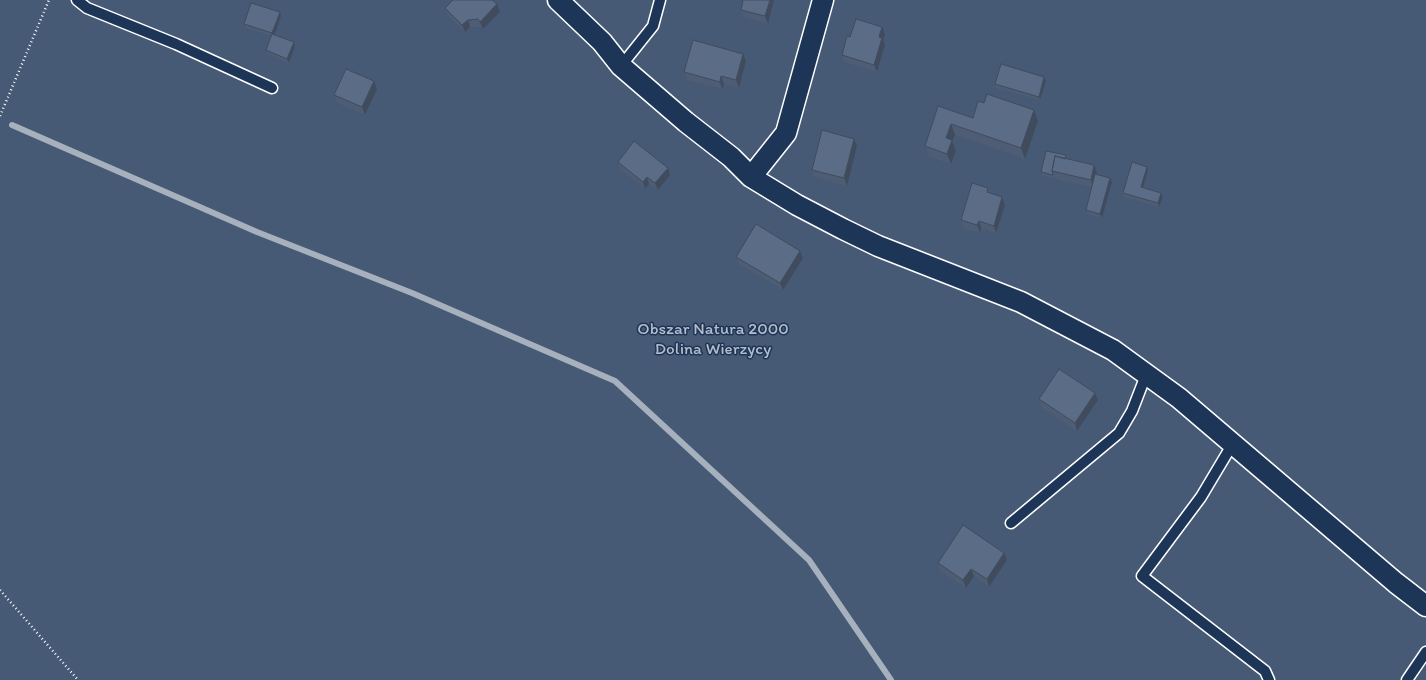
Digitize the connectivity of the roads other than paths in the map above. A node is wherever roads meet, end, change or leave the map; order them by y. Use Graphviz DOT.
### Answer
graph roads {
  1 [pos="77,0"];
  2 [pos="558,0"];
  3 [pos="660,0"];
  4 [pos="824,0"];
  5 [pos="621,66"];
  6 [pos="272,88"];
  7 [pos="751,177"];
  8 [pos="1146,375"];
  9 [pos="1232,445"];
  10 [pos="1011,523"];
  11 [pos="1426,606"];
  12 [pos="1426,652"];
  13 [pos="1269,680"];
  14 [pos="1407,680"];
  1 -- 6 [label="lane"];
  2 -- 5 [label="street"];
  3 -- 5 [label="lane"];
  4 -- 7 [label="street"];
  5 -- 7 [label="street"];
  7 -- 8 [label="street"];
  8 -- 9 [label="street"];
  8 -- 10 [label="lane"];
  9 -- 11 [label="street"];
  9 -- 13 [label="lane"];
  12 -- 14 [label="lane"];
}
